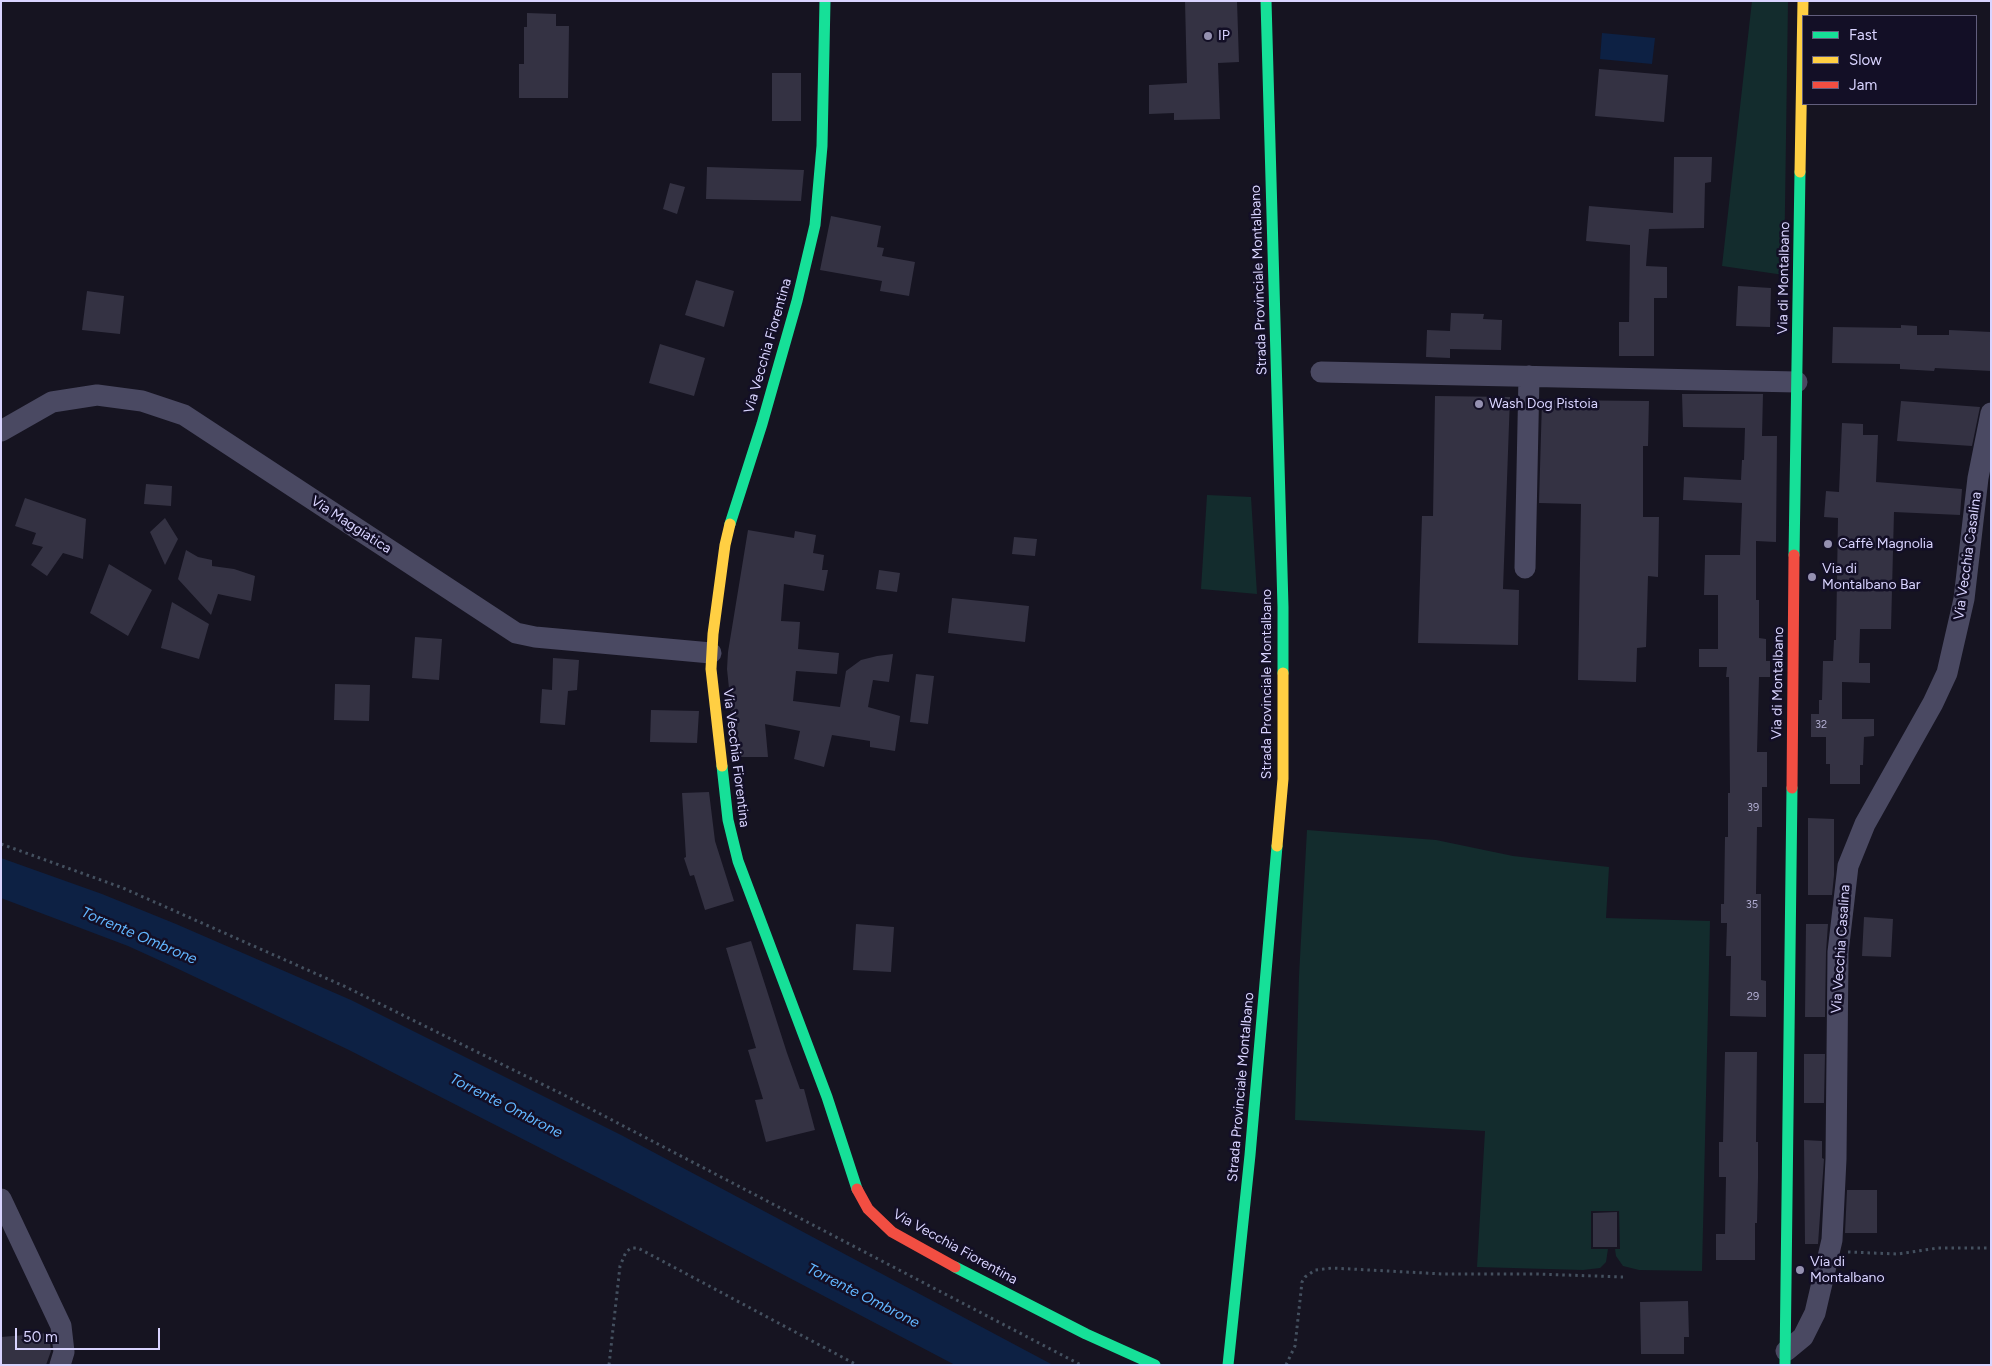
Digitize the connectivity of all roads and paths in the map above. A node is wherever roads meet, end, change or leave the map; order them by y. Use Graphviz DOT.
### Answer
graph roads {
  1 [pos="825,1"];
  2 [pos="1266,1"];
  3 [pos="1803,1"];
  4 [pos="1803,15"];
  5 [pos="1802,64"];
  6 [pos="1321,372"];
  7 [pos="1529,376"];
  8 [pos="1797,382"];
  9 [pos="1991,413"];
  10 [pos="1,431"];
  11 [pos="1526,568"];
  12 [pos="711,653"];
  13 [pos="1,844"];
  14 [pos="1,1198"];
  15 [pos="1991,1248"];
  16 [pos="1830,1251"];
  17 [pos="1623,1276"];
  18 [pos="1785,1358"];
  19 [pos="60,1365"];
  20 [pos="609,1365"];
  21 [pos="857,1365"];
  22 [pos="1081,1365"];
  23 [pos="1155,1365"];
  24 [pos="1228,1365"];
  25 [pos="1286,1365"];
  1 -- 12 [label="street, Via Vecchia Fiorentina"];
  2 -- 24 [label="street, Strada Provinciale Montalbano"];
  3 -- 4 [label="street, Via di Montalbano"];
  5 -- 8 [label="street, Via di Montalbano"];
  6 -- 7 [label="street"];
  7 -- 8 [label="street"];
  7 -- 11 [label="street"];
  8 -- 18 [label="street, Via di Montalbano"];
  9 -- 16 [label="street, Via Vecchia Casalina"];
  10 -- 12 [label="street, Via Maggiatica"];
  12 -- 23 [label="street, Via Vecchia Fiorentina"];
  13 -- 22 [label="path"];
  14 -- 19 [label="street"];
  15 -- 16 [label="path"];
  16 -- 18 [label="street, Via Vecchia Casalina"];
  17 -- 25 [label="path"];
  20 -- 21 [label="path"];
}
